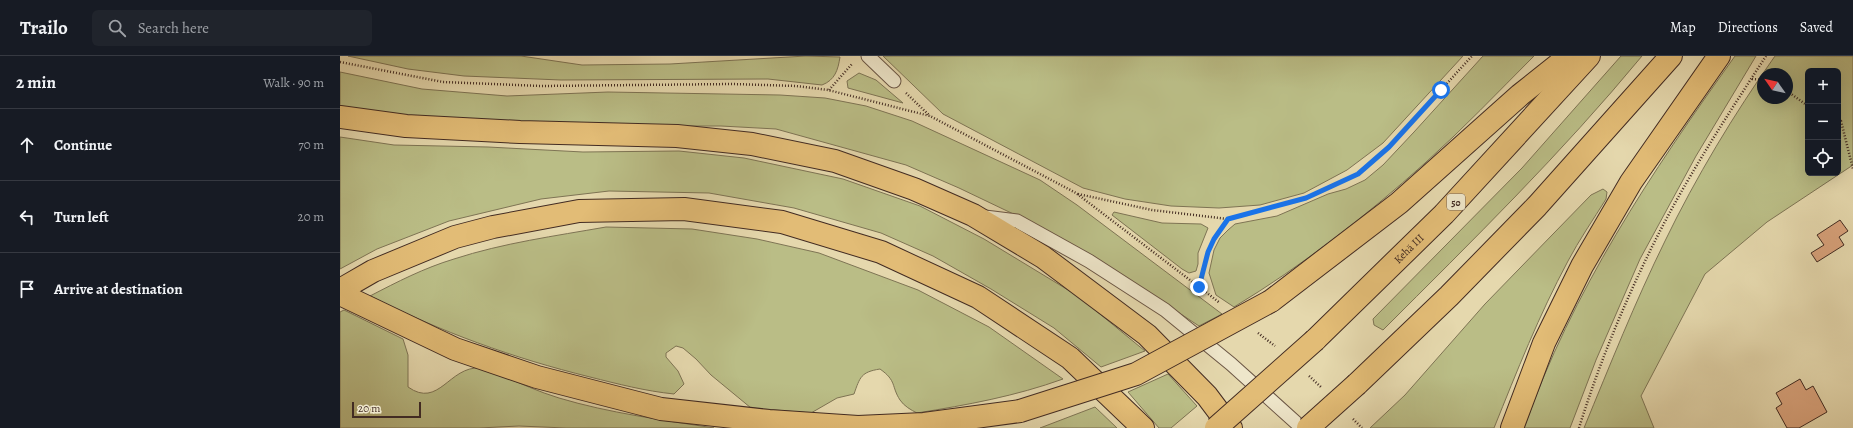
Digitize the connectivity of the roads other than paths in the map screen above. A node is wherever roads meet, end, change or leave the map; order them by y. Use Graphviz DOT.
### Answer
graph roads {
  1 [pos="868,56"];
  2 [pos="1569,56"];
  3 [pos="1589,56"];
  4 [pos="1671,56"];
  5 [pos="1719,56"];
  6 [pos="894,82"];
  7 [pos="340,117"];
  8 [pos="973,215"];
  9 [pos="340,290"];
  10 [pos="340,294"];
  11 [pos="1020,411"];
  12 [pos="978,428"];
  13 [pos="1143,428"];
  14 [pos="1216,428"];
  15 [pos="1231,428"];
  16 [pos="1302,428"];
  17 [pos="1308,428"];
  18 [pos="1512,428"];
  1 -- 6 [label="lane"];
  2 -- 11 [label="highway, bridge"];
  3 -- 14 [label="highway, Kehä III / 50, bridge"];
  4 -- 17 [label="highway, bridge"];
  5 -- 18 [label="highway"];
  7 -- 8 [label="highway"];
  8 -- 15 [label="highway"];
  8 -- 16 [label="lane"];
  9 -- 13 [label="highway"];
  10 -- 11 [label="highway"];
  11 -- 12 [label="highway"];
}
